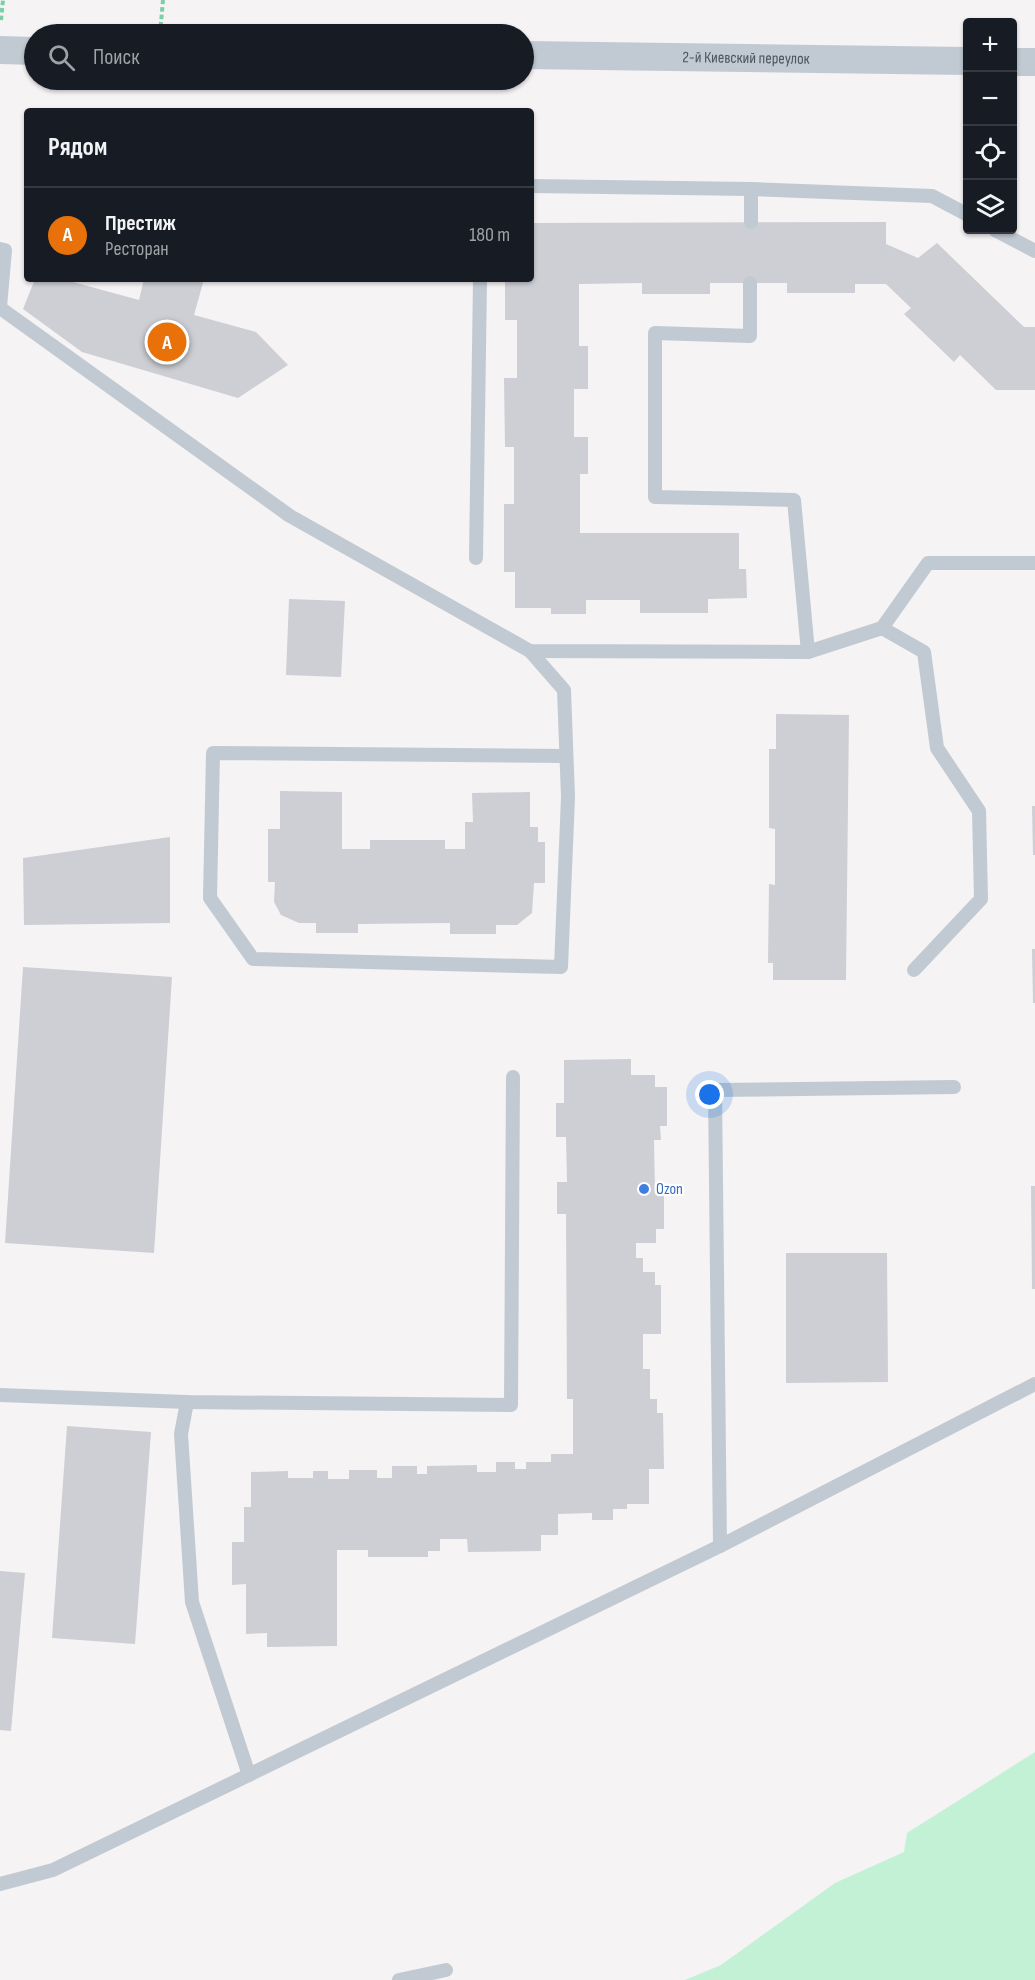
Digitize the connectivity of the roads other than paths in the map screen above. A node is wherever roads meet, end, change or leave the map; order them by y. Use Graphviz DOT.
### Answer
graph roads {
  1 [pos="0,50"];
  2 [pos="24,51"];
  3 [pos="534,55"];
  4 [pos="963,61"];
  5 [pos="1017,62"];
  6 [pos="1035,62"];
  7 [pos="534,186"];
  8 [pos="752,189"];
  9 [pos="963,212"];
  10 [pos="751,222"];
  11 [pos="1003,234"];
  12 [pos="0,249"];
  13 [pos="1035,251"];
  14 [pos="480,282"];
  15 [pos="750,283"];
  16 [pos="0,308"];
  17 [pos="476,558"];
  18 [pos="1035,563"];
  19 [pos="882,628"];
  20 [pos="530,651"];
  21 [pos="808,652"];
  22 [pos="566,756"];
  23 [pos="914,970"];
  24 [pos="513,1077"];
  25 [pos="954,1087"];
  26 [pos="1035,1384"];
  27 [pos="0,1395"];
  28 [pos="187,1402"];
  29 [pos="720,1546"];
  30 [pos="249,1776"];
  31 [pos="0,1884"];
  32 [pos="446,1970"];
  33 [pos="399,1980"];
  1 -- 2 [label="street"];
  3 -- 4 [label="street, 2-й Киевский переулок"];
  5 -- 6 [label="street"];
  7 -- 8 [label="lane"];
  8 -- 9 [label="lane"];
  8 -- 10 [label="lane"];
  11 -- 13 [label="lane"];
  12 -- 16 [label="lane"];
  14 -- 17 [label="lane"];
  15 -- 21 [label="lane"];
  16 -- 20 [label="lane"];
  18 -- 19 [label="lane"];
  19 -- 21 [label="lane"];
  19 -- 23 [label="lane"];
  20 -- 21 [label="lane"];
  20 -- 22 [label="lane"];
  22 -- 22 [label="lane"];
  24 -- 28 [label="lane"];
  25 -- 29 [label="lane"];
  26 -- 29 [label="lane"];
  27 -- 28 [label="lane"];
  28 -- 30 [label="lane"];
  29 -- 30 [label="lane"];
  30 -- 31 [label="lane"];
  32 -- 33 [label="lane"];
}
